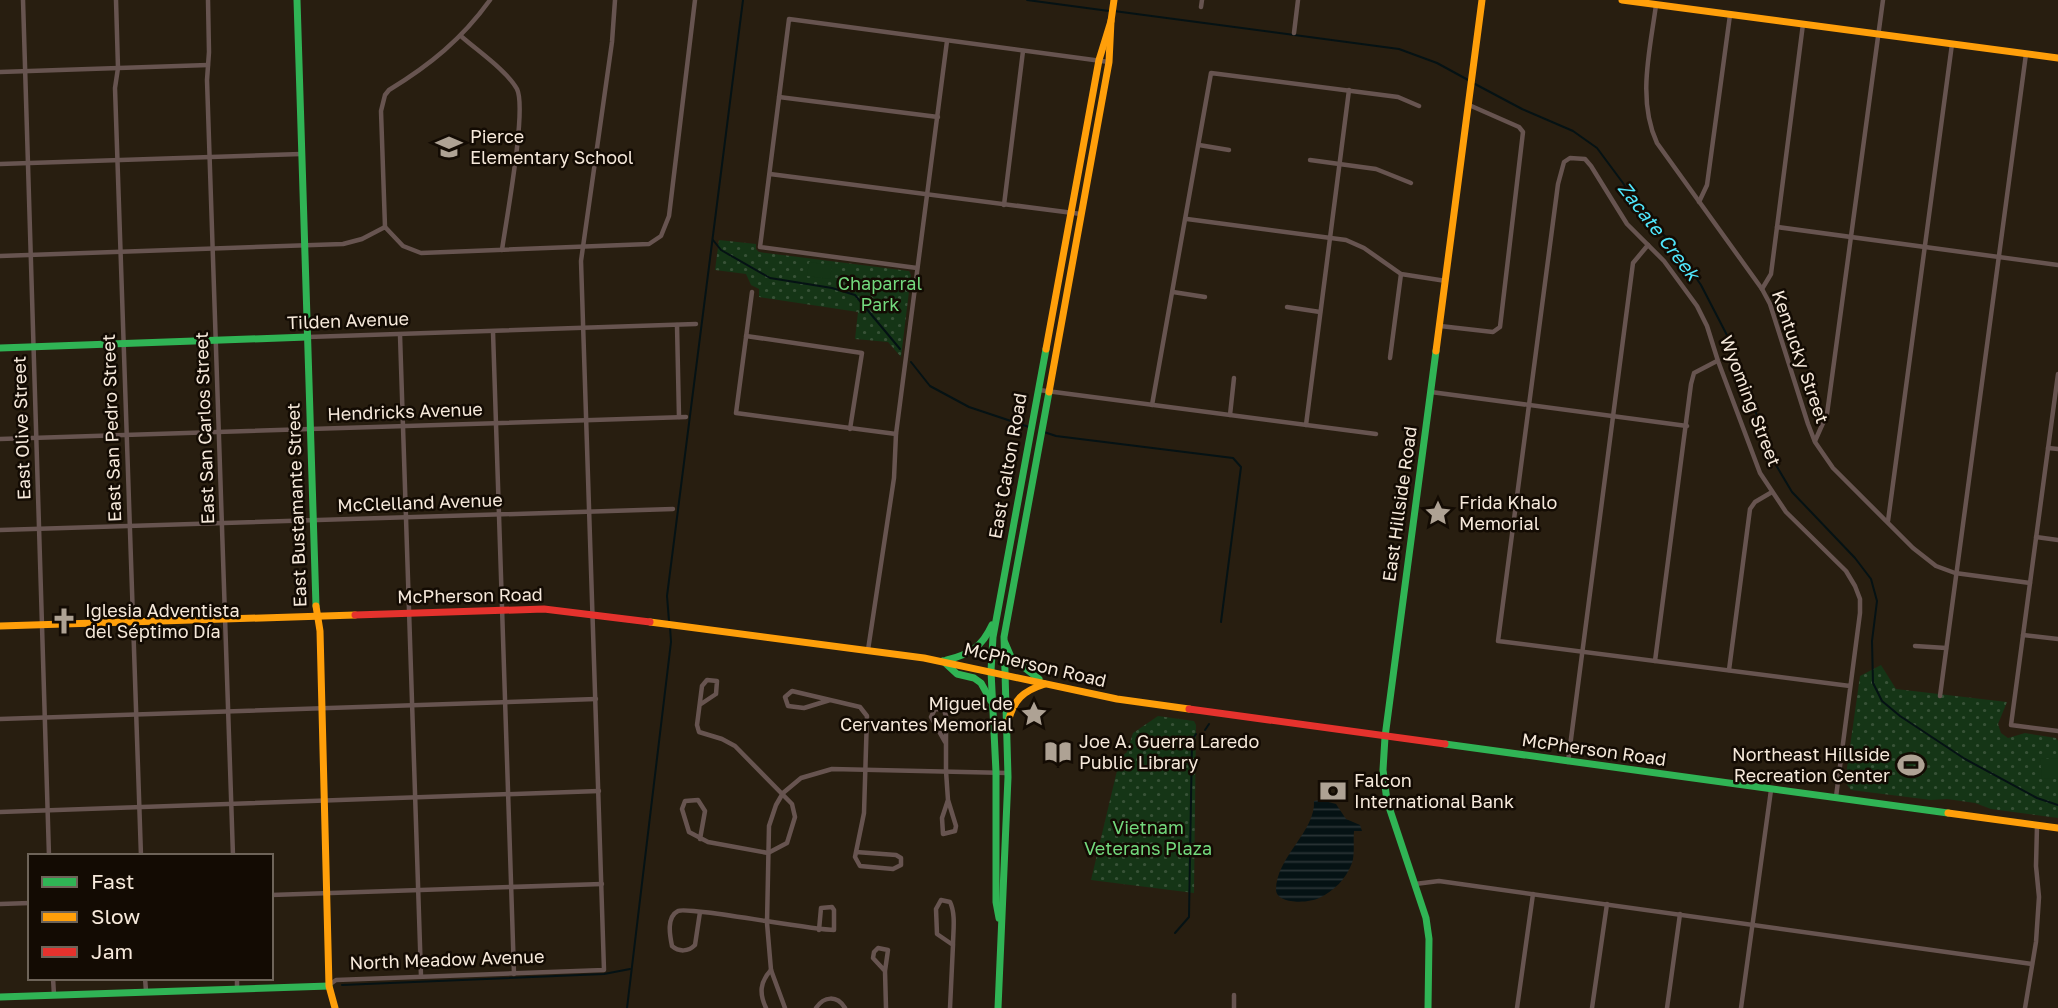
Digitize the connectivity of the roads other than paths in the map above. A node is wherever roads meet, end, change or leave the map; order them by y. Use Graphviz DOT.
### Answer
graph roads {
  1 [pos="23,0"];
  2 [pos="116,0"];
  3 [pos="208,0"];
  4 [pos="297,0"];
  5 [pos="490,0"];
  6 [pos="615,0"];
  7 [pos="695,0"];
  8 [pos="1202,0"];
  9 [pos="1298,0"];
  10 [pos="1482,0"];
  11 [pos="1622,0"];
  12 [pos="1883,0"];
  13 [pos="1114,3"];
  14 [pos="1656,5"];
  15 [pos="1201,7"];
  16 [pos="1730,15"];
  17 [pos="1112,20"];
  18 [pos="1803,24"];
  19 [pos="1294,33"];
  20 [pos="1878,34"];
  21 [pos="462,37"];
  22 [pos="947,41"];
  23 [pos="1952,44"];
  24 [pos="1023,51"];
  25 [pos="2026,54"];
  26 [pos="2058,58"];
  27 [pos="1099,60"];
  28 [pos="1109,62"];
  29 [pos="208,65"];
  30 [pos="118,68"];
  31 [pos="25,71"];
  32 [pos="0,72"];
  33 [pos="1349,90"];
  34 [pos="779,97"];
  35 [pos="1468,105"];
  36 [pos="1419,106"];
  37 [pos="938,117"];
  38 [pos="1084,138"];
  39 [pos="1095,140"];
  40 [pos="1199,145"];
  41 [pos="1228,150"];
  42 [pos="302,154"];
  43 [pos="210,156"];
  44 [pos="118,160"];
  45 [pos="1310,160"];
  46 [pos="28,163"];
  47 [pos="0,164"];
  48 [pos="1340,164"];
  49 [pos="769,174"];
  50 [pos="1411,183"];
  51 [pos="927,194"];
  52 [pos="1699,202"];
  53 [pos="1004,205"];
  54 [pos="1071,213"];
  55 [pos="1082,215"];
  56 [pos="1186,219"];
  57 [pos="385,227"];
  58 [pos="1777,228"];
  59 [pos="1850,237"];
  60 [pos="1330,238"];
  61 [pos="1648,245"];
  62 [pos="304,246"];
  63 [pos="583,247"];
  64 [pos="1924,247"];
  65 [pos="213,249"];
  66 [pos="502,250"];
  67 [pos="121,252"];
  68 [pos="31,255"];
  69 [pos="0,256"];
  70 [pos="1998,257"];
  71 [pos="2058,265"];
  72 [pos="917,268"];
  73 [pos="1401,274"];
  74 [pos="1446,281"];
  75 [pos="1762,289"];
  76 [pos="752,292"];
  77 [pos="1173,292"];
  78 [pos="1205,297"];
  79 [pos="1287,307"];
  80 [pos="1320,312"];
  81 [pos="1051,323"];
  82 [pos="677,324"];
  83 [pos="696,324"];
  84 [pos="1061,325"];
  85 [pos="1440,326"];
  86 [pos="584,328"];
  87 [pos="493,332"];
  88 [pos="400,335"];
  89 [pos="307,337"];
  90 [pos="746,337"];
  91 [pos="216,340"];
  92 [pos="124,343"];
  93 [pos="33,346"];
  94 [pos="0,348"];
  95 [pos="1390,358"];
  96 [pos="1718,361"];
  97 [pos="2058,374"];
  98 [pos="1234,378"];
  99 [pos="1038,390"];
  100 [pos="1049,391"];
  101 [pos="1431,393"];
  102 [pos="1152,405"];
  103 [pos="1531,406"];
  104 [pos="1230,415"];
  105 [pos="1612,416"];
  106 [pos="679,417"];
  107 [pos="686,417"];
  108 [pos="586,420"];
  109 [pos="495,423"];
  110 [pos="1306,425"];
  111 [pos="403,426"];
  112 [pos="1687,426"];
  113 [pos="310,429"];
  114 [pos="850,429"];
  115 [pos="219,432"];
  116 [pos="896,434"];
  117 [pos="1376,434"];
  118 [pos="127,435"];
  119 [pos="36,438"];
  120 [pos="0,439"];
  121 [pos="1815,442"];
  122 [pos="2048,448"];
  123 [pos="2058,449"];
  124 [pos="1023,471"];
  125 [pos="1034,473"];
  126 [pos="1772,492"];
  127 [pos="673,509"];
  128 [pos="589,512"];
  129 [pos="498,515"];
  130 [pos="406,518"];
  131 [pos="1888,520"];
  132 [pos="313,521"];
  133 [pos="222,523"];
  134 [pos="130,526"];
  135 [pos="39,529"];
  136 [pos="0,530"];
  137 [pos="2036,537"];
  138 [pos="1011,538"];
  139 [pos="2058,540"];
  140 [pos="1022,541"];
  141 [pos="1007,562"];
  142 [pos="1016,571"];
  143 [pos="1955,573"];
  144 [pos="2030,583"];
  145 [pos="501,610"];
  146 [pos="409,613"];
  147 [pos="593,614"];
  148 [pos="997,615"];
  149 [pos="316,616"];
  150 [pos="225,619"];
  151 [pos="133,622"];
  152 [pos="42,625"];
  153 [pos="0,626"];
  154 [pos="2023,635"];
  155 [pos="1004,638"];
  156 [pos="2058,639"];
  157 [pos="1915,646"];
  158 [pos="1946,648"];
  159 [pos="868,650"];
  160 [pos="1582,651"];
  161 [pos="943,661"];
  162 [pos="1655,661"];
  163 [pos="1729,670"];
  164 [pos="991,671"];
  165 [pos="1003,673"];
  166 [pos="1046,683"];
  167 [pos="1850,686"];
  168 [pos="1940,696"];
  169 [pos="596,699"];
  170 [pos="830,700"];
  171 [pos="504,702"];
  172 [pos="701,704"];
  173 [pos="412,705"];
  174 [pos="994,706"];
  175 [pos="322,708"];
  176 [pos="228,712"];
  177 [pos="136,715"];
  178 [pos="45,718"];
  179 [pos="0,719"];
  180 [pos="1006,729"];
  181 [pos="2058,730"];
  182 [pos="1385,737"];
  183 [pos="945,742"];
  184 [pos="1568,762"];
  185 [pos="865,769"];
  186 [pos="946,771"];
  187 [pos="996,772"];
  188 [pos="1008,773"];
  189 [pos="1772,790"];
  190 [pos="599,791"];
  191 [pos="783,793"];
  192 [pos="507,794"];
  193 [pos="415,797"];
  194 [pos="1836,798"];
  195 [pos="948,800"];
  196 [pos="324,801"];
  197 [pos="231,804"];
  198 [pos="139,807"];
  199 [pos="48,810"];
  200 [pos="0,812"];
  201 [pos="2037,826"];
  202 [pos="2058,828"];
  203 [pos="700,839"];
  204 [pos="856,852"];
  205 [pos="768,853"];
  206 [pos="49,854"];
  207 [pos="141,854"];
  208 [pos="233,854"];
  209 [pos="997,856"];
  210 [pos="1007,857"];
  211 [pos="602,884"];
  212 [pos="1415,884"];
  213 [pos="510,887"];
  214 [pos="418,890"];
  215 [pos="326,893"];
  216 [pos="1533,894"];
  217 [pos="273,895"];
  218 [pos="28,903"];
  219 [pos="0,904"];
  220 [pos="1607,904"];
  221 [pos="700,912"];
  222 [pos="1680,914"];
  223 [pos="767,923"];
  224 [pos="1000,923"];
  225 [pos="1753,924"];
  226 [pos="819,930"];
  227 [pos="953,945"];
  228 [pos="2032,964"];
  229 [pos="771,970"];
  230 [pos="885,971"];
  231 [pos="513,974"];
  232 [pos="421,976"];
  233 [pos="53,980"];
  234 [pos="145,980"];
  235 [pos="237,980"];
  236 [pos="329,986"];
  237 [pos="237,989"];
  238 [pos="146,992"];
  239 [pos="54,995"];
  240 [pos="1234,995"];
  241 [pos="0,997"];
  242 [pos="335,1008"];
  243 [pos="766,1008"];
  244 [pos="785,1008"];
  245 [pos="816,1008"];
  246 [pos="845,1008"];
  247 [pos="886,1008"];
  248 [pos="950,1008"];
  249 [pos="998,1008"];
  250 [pos="1234,1008"];
  251 [pos="1428,1008"];
  252 [pos="1517,1008"];
  253 [pos="1592,1008"];
  254 [pos="1667,1008"];
  255 [pos="1741,1008"];
  256 [pos="2025,1008"];
  1 -- 31 [label="street, East Olive Street"];
  2 -- 30 [label="street, East San Pedro Street"];
  3 -- 29 [label="street, East San Carlos Street"];
  4 -- 42 [label="main road, East Bustamante Street"];
  5 -- 21 [label="street"];
  6 -- 63 [label="street"];
  7 -- 63 [label="street"];
  8 -- 15 [label="street"];
  9 -- 19 [label="street"];
  10 -- 35 [label="main road, East Hillside Road"];
  11 -- 14 [label="main road"];
  12 -- 20 [label="street"];
  13 -- 17 [label="main road, East Calton Road"];
  14 -- 16 [label="main road"];
  14 -- 52 [label="street, Kentucky Street"];
  16 -- 18 [label="main road"];
  16 -- 52 [label="street"];
  17 -- 27 [label="main road, East Calton Road"];
  17 -- 28 [label="main road, East Calton Road"];
  18 -- 20 [label="main road"];
  18 -- 58 [label="street"];
  20 -- 23 [label="main road"];
  20 -- 59 [label="street"];
  21 -- 57 [label="street"];
  21 -- 66 [label="street"];
  22 -- 24 [label="street"];
  22 -- 34 [label="street"];
  22 -- 37 [label="street"];
  23 -- 25 [label="main road"];
  23 -- 64 [label="street"];
  24 -- 27 [label="street"];
  24 -- 53 [label="street"];
  25 -- 26 [label="main road"];
  25 -- 70 [label="street"];
  27 -- 28 [label="street"];
  27 -- 38 [label="main road, East Calton Road"];
  28 -- 39 [label="main road, East Calton Road"];
  29 -- 30 [label="street"];
  29 -- 43 [label="street, East San Carlos Street"];
  30 -- 31 [label="street"];
  30 -- 44 [label="street, East San Pedro Street"];
  31 -- 32 [label="street"];
  31 -- 46 [label="street, East Olive Street"];
  33 -- 36 [label="street"];
  33 -- 40 [label="street"];
  33 -- 48 [label="street"];
  34 -- 37 [label="street"];
  34 -- 49 [label="street"];
  35 -- 74 [label="main road, East Hillside Road"];
  35 -- 85 [label="street"];
  37 -- 51 [label="street"];
  38 -- 39 [label="main road"];
  38 -- 54 [label="main road, East Calton Road"];
  39 -- 55 [label="main road, East Calton Road"];
  40 -- 41 [label="street"];
  40 -- 56 [label="street"];
  42 -- 43 [label="street"];
  42 -- 62 [label="main road, East Bustamante Street"];
  43 -- 44 [label="street"];
  43 -- 65 [label="street, East San Carlos Street"];
  44 -- 46 [label="street"];
  44 -- 67 [label="street, East San Pedro Street"];
  45 -- 48 [label="street"];
  46 -- 47 [label="street"];
  46 -- 68 [label="street, East Olive Street"];
  48 -- 50 [label="street"];
  48 -- 60 [label="street"];
  49 -- 51 [label="street"];
  49 -- 72 [label="street"];
  51 -- 53 [label="street"];
  51 -- 72 [label="street"];
  52 -- 75 [label="street, Kentucky Street"];
  53 -- 54 [label="street"];
  54 -- 55 [label="street"];
  54 -- 81 [label="main road, East Calton Road"];
  55 -- 84 [label="main road, East Calton Road"];
  56 -- 60 [label="street"];
  56 -- 77 [label="street"];
  57 -- 62 [label="street"];
  57 -- 66 [label="street"];
  58 -- 59 [label="street"];
  58 -- 75 [label="street"];
  59 -- 64 [label="street"];
  59 -- 121 [label="street"];
  60 -- 73 [label="street"];
  60 -- 80 [label="street"];
  61 -- 96 [label="street, Wyoming Street"];
  61 -- 103 [label="street, Wyoming Street"];
  61 -- 105 [label="street"];
  62 -- 65 [label="street"];
  62 -- 89 [label="main road, East Bustamante Street"];
  63 -- 66 [label="street"];
  63 -- 86 [label="street"];
  64 -- 70 [label="street"];
  64 -- 131 [label="street"];
  65 -- 67 [label="street"];
  65 -- 91 [label="street, East San Carlos Street"];
  67 -- 68 [label="street"];
  67 -- 92 [label="street, East San Pedro Street"];
  68 -- 69 [label="street"];
  68 -- 93 [label="street, East Olive Street"];
  70 -- 71 [label="street"];
  70 -- 143 [label="street"];
  72 -- 116 [label="street"];
  73 -- 74 [label="street"];
  73 -- 95 [label="street"];
  74 -- 85 [label="main road, East Hillside Road"];
  75 -- 121 [label="street, Kentucky Street"];
  76 -- 90 [label="street"];
  77 -- 78 [label="street"];
  77 -- 102 [label="street"];
  79 -- 80 [label="street"];
  80 -- 110 [label="street"];
  81 -- 84 [label="main road"];
  81 -- 99 [label="main road, East Calton Road"];
  82 -- 83 [label="street, Tilden Avenue"];
  82 -- 86 [label="street, Tilden Avenue"];
  82 -- 106 [label="street"];
  84 -- 100 [label="main road, East Calton Road"];
  85 -- 101 [label="main road, East Hillside Road"];
  86 -- 87 [label="street, Tilden Avenue"];
  86 -- 108 [label="street"];
  87 -- 88 [label="street, Tilden Avenue"];
  87 -- 109 [label="street"];
  88 -- 89 [label="street, Tilden Avenue"];
  88 -- 111 [label="street"];
  89 -- 91 [label="main road, Tilden Avenue"];
  89 -- 113 [label="main road, East Bustamante Street"];
  90 -- 114 [label="street"];
  90 -- 114 [label="street"];
  91 -- 92 [label="main road, Tilden Avenue"];
  91 -- 115 [label="street, East San Carlos Street"];
  92 -- 93 [label="main road, Tilden Avenue"];
  92 -- 118 [label="street, East San Pedro Street"];
  93 -- 94 [label="main road, Tilden Avenue"];
  93 -- 119 [label="street, East Olive Street"];
  96 -- 112 [label="street"];
  96 -- 126 [label="street, Wyoming Street"];
  97 -- 122 [label="street"];
  98 -- 104 [label="street"];
  99 -- 100 [label="street"];
  99 -- 124 [label="main road, East Calton Road"];
  100 -- 102 [label="street"];
  100 -- 125 [label="main road, East Calton Road"];
  101 -- 103 [label="street"];
  101 -- 182 [label="main road, East Hillside Road"];
  102 -- 104 [label="street"];
  103 -- 105 [label="street"];
  103 -- 160 [label="street"];
  104 -- 110 [label="street"];
  105 -- 112 [label="street"];
  105 -- 160 [label="street"];
  106 -- 107 [label="street, Hendricks Avenue"];
  106 -- 108 [label="street, Hendricks Avenue"];
  108 -- 109 [label="street, Hendricks Avenue"];
  108 -- 128 [label="street"];
  109 -- 111 [label="street, Hendricks Avenue"];
  109 -- 129 [label="street"];
  110 -- 117 [label="street"];
  111 -- 113 [label="street, Hendricks Avenue"];
  111 -- 130 [label="street"];
  112 -- 162 [label="street"];
  113 -- 115 [label="street, Hendricks Avenue"];
  113 -- 132 [label="main road, East Bustamante Street"];
  114 -- 116 [label="street"];
  115 -- 118 [label="street, Hendricks Avenue"];
  115 -- 133 [label="street, East San Carlos Street"];
  116 -- 159 [label="street"];
  118 -- 119 [label="street, Hendricks Avenue"];
  118 -- 134 [label="street, East San Pedro Street"];
  119 -- 120 [label="street, Hendricks Avenue"];
  119 -- 135 [label="street, East Olive Street"];
  121 -- 131 [label="street, Kentucky Street"];
  122 -- 123 [label="street"];
  122 -- 137 [label="street"];
  124 -- 125 [label="main road"];
  124 -- 138 [label="main road, East Calton Road"];
  125 -- 140 [label="main road, East Calton Road"];
  126 -- 163 [label="street"];
  126 -- 167 [label="street, Wyoming Street"];
  127 -- 128 [label="street, McClelland Avenue"];
  128 -- 129 [label="street, McClelland Avenue"];
  128 -- 147 [label="street"];
  129 -- 130 [label="street, McClelland Avenue"];
  129 -- 145 [label="street"];
  130 -- 132 [label="street, McClelland Avenue"];
  130 -- 146 [label="street"];
  131 -- 143 [label="street, Kentucky Street"];
  132 -- 133 [label="street, McClelland Avenue"];
  132 -- 149 [label="main road, East Bustamante Street"];
  133 -- 134 [label="street, McClelland Avenue"];
  133 -- 150 [label="street, East San Carlos Street"];
  134 -- 135 [label="street, McClelland Avenue"];
  134 -- 151 [label="street, East San Pedro Street"];
  135 -- 136 [label="street, McClelland Avenue"];
  135 -- 152 [label="street, East Olive Street"];
  137 -- 139 [label="street"];
  137 -- 144 [label="street"];
  138 -- 140 [label="main road"];
  138 -- 141 [label="main road, East Calton Road"];
  140 -- 142 [label="main road, East Calton Road"];
  141 -- 142 [label="main road"];
  141 -- 148 [label="main road, East Calton Road"];
  142 -- 155 [label="main road, East Calton Road"];
  143 -- 144 [label="street, Kentucky Street"];
  143 -- 158 [label="street"];
  144 -- 154 [label="street"];
  145 -- 146 [label="main road, McPherson Road"];
  145 -- 147 [label="main road, McPherson Road"];
  145 -- 171 [label="street"];
  146 -- 149 [label="main road, McPherson Road"];
  146 -- 173 [label="street"];
  147 -- 159 [label="main road, McPherson Road"];
  147 -- 169 [label="street"];
  148 -- 161 [label="main road"];
  148 -- 164 [label="main road, East Calton Road"];
  149 -- 150 [label="main road, McPherson Road"];
  149 -- 175 [label="main road, East Bustamante Street"];
  150 -- 151 [label="main road, McPherson Road"];
  150 -- 176 [label="street, East San Carlos Street"];
  151 -- 152 [label="main road, McPherson Road"];
  151 -- 177 [label="street, East San Pedro Street"];
  152 -- 153 [label="main road, McPherson Road"];
  152 -- 178 [label="street, East Olive Street"];
  154 -- 156 [label="street"];
  154 -- 181 [label="street"];
  155 -- 165 [label="main road, East Calton Road"];
  155 -- 166 [label="main road"];
  157 -- 158 [label="street"];
  158 -- 168 [label="street"];
  159 -- 161 [label="main road, McPherson Road"];
  160 -- 162 [label="street"];
  160 -- 184 [label="street"];
  161 -- 164 [label="main road, McPherson Road"];
  161 -- 174 [label="main road"];
  162 -- 163 [label="street"];
  163 -- 167 [label="street"];
  164 -- 165 [label="main road, McPherson Road"];
  164 -- 174 [label="main road, East Calton Road"];
  165 -- 166 [label="main road, McPherson Road"];
  165 -- 180 [label="main road, East Calton Road"];
  166 -- 180 [label="main road"];
  166 -- 182 [label="main road, McPherson Road"];
  167 -- 194 [label="street, Wyoming Street"];
  169 -- 171 [label="street"];
  169 -- 190 [label="street"];
  170 -- 170 [label="street"];
  170 -- 185 [label="street"];
  171 -- 173 [label="street"];
  171 -- 192 [label="street"];
  172 -- 172 [label="street"];
  172 -- 191 [label="street"];
  173 -- 175 [label="street"];
  173 -- 193 [label="street"];
  174 -- 187 [label="main road, East Calton Road"];
  175 -- 176 [label="street"];
  175 -- 196 [label="main road, East Bustamante Street"];
  176 -- 177 [label="street"];
  176 -- 197 [label="street, East San Carlos Street"];
  177 -- 178 [label="street"];
  177 -- 198 [label="street, East San Pedro Street"];
  178 -- 179 [label="street"];
  178 -- 199 [label="street, East Olive Street"];
  180 -- 188 [label="main road, East Calton Road"];
  182 -- 184 [label="main road, McPherson Road"];
  182 -- 212 [label="main road, East Hillside Road"];
  183 -- 183 [label="street"];
  183 -- 186 [label="street"];
  184 -- 189 [label="main road, McPherson Road"];
  185 -- 186 [label="street"];
  185 -- 191 [label="street"];
  185 -- 204 [label="street"];
  186 -- 187 [label="street"];
  186 -- 195 [label="street"];
  187 -- 188 [label="street"];
  187 -- 209 [label="main road, East Calton Road"];
  188 -- 210 [label="main road, East Calton Road"];
  189 -- 194 [label="main road, McPherson Road"];
  189 -- 225 [label="street"];
  190 -- 192 [label="street"];
  190 -- 211 [label="street"];
  191 -- 205 [label="street"];
  191 -- 205 [label="street"];
  192 -- 193 [label="street"];
  192 -- 213 [label="street"];
  193 -- 196 [label="street"];
  193 -- 214 [label="street"];
  194 -- 201 [label="main road, McPherson Road"];
  195 -- 195 [label="street"];
  196 -- 197 [label="street"];
  196 -- 215 [label="main road, East Bustamante Street"];
  197 -- 198 [label="street"];
  197 -- 208 [label="street, East San Carlos Street"];
  198 -- 199 [label="street"];
  198 -- 207 [label="street, East San Pedro Street"];
  199 -- 200 [label="street"];
  199 -- 206 [label="street, East Olive Street"];
  201 -- 202 [label="main road, McPherson Road"];
  201 -- 228 [label="street"];
  203 -- 203 [label="street"];
  203 -- 205 [label="street"];
  204 -- 204 [label="street"];
  205 -- 223 [label="street"];
  209 -- 210 [label="main road"];
  209 -- 224 [label="main road, East Calton Road"];
  210 -- 224 [label="main road, East Calton Road"];
  211 -- 213 [label="street"];
  211 -- 231 [label="street, North Meadow Avenue"];
  212 -- 216 [label="street"];
  212 -- 251 [label="main road, East Hillside Road"];
  213 -- 214 [label="street"];
  213 -- 231 [label="street"];
  214 -- 215 [label="street"];
  214 -- 232 [label="street"];
  215 -- 217 [label="street"];
  215 -- 236 [label="main road, East Bustamante Street"];
  216 -- 220 [label="street"];
  216 -- 252 [label="street"];
  218 -- 219 [label="street"];
  220 -- 222 [label="street"];
  220 -- 253 [label="street"];
  221 -- 221 [label="street"];
  221 -- 223 [label="street"];
  222 -- 225 [label="street"];
  222 -- 254 [label="street"];
  223 -- 226 [label="street"];
  223 -- 229 [label="street"];
  224 -- 249 [label="main road, East Calton Road"];
  225 -- 228 [label="street"];
  225 -- 255 [label="street"];
  226 -- 226 [label="street"];
  227 -- 227 [label="street"];
  227 -- 248 [label="street"];
  228 -- 256 [label="street"];
  229 -- 243 [label="street"];
  229 -- 244 [label="street"];
  230 -- 230 [label="street"];
  230 -- 247 [label="street"];
  231 -- 232 [label="street, North Meadow Avenue"];
  232 -- 236 [label="street, North Meadow Avenue"];
  233 -- 239 [label="street"];
  234 -- 238 [label="street"];
  235 -- 237 [label="street"];
  236 -- 237 [label="main road, North Meadow Avenue"];
  236 -- 242 [label="main road, East Bustamante Street"];
  237 -- 238 [label="main road, North Meadow Avenue"];
  238 -- 239 [label="main road, North Meadow Avenue"];
  239 -- 241 [label="main road, North Meadow Avenue"];
  240 -- 250 [label="street"];
  245 -- 246 [label="street"];
}
